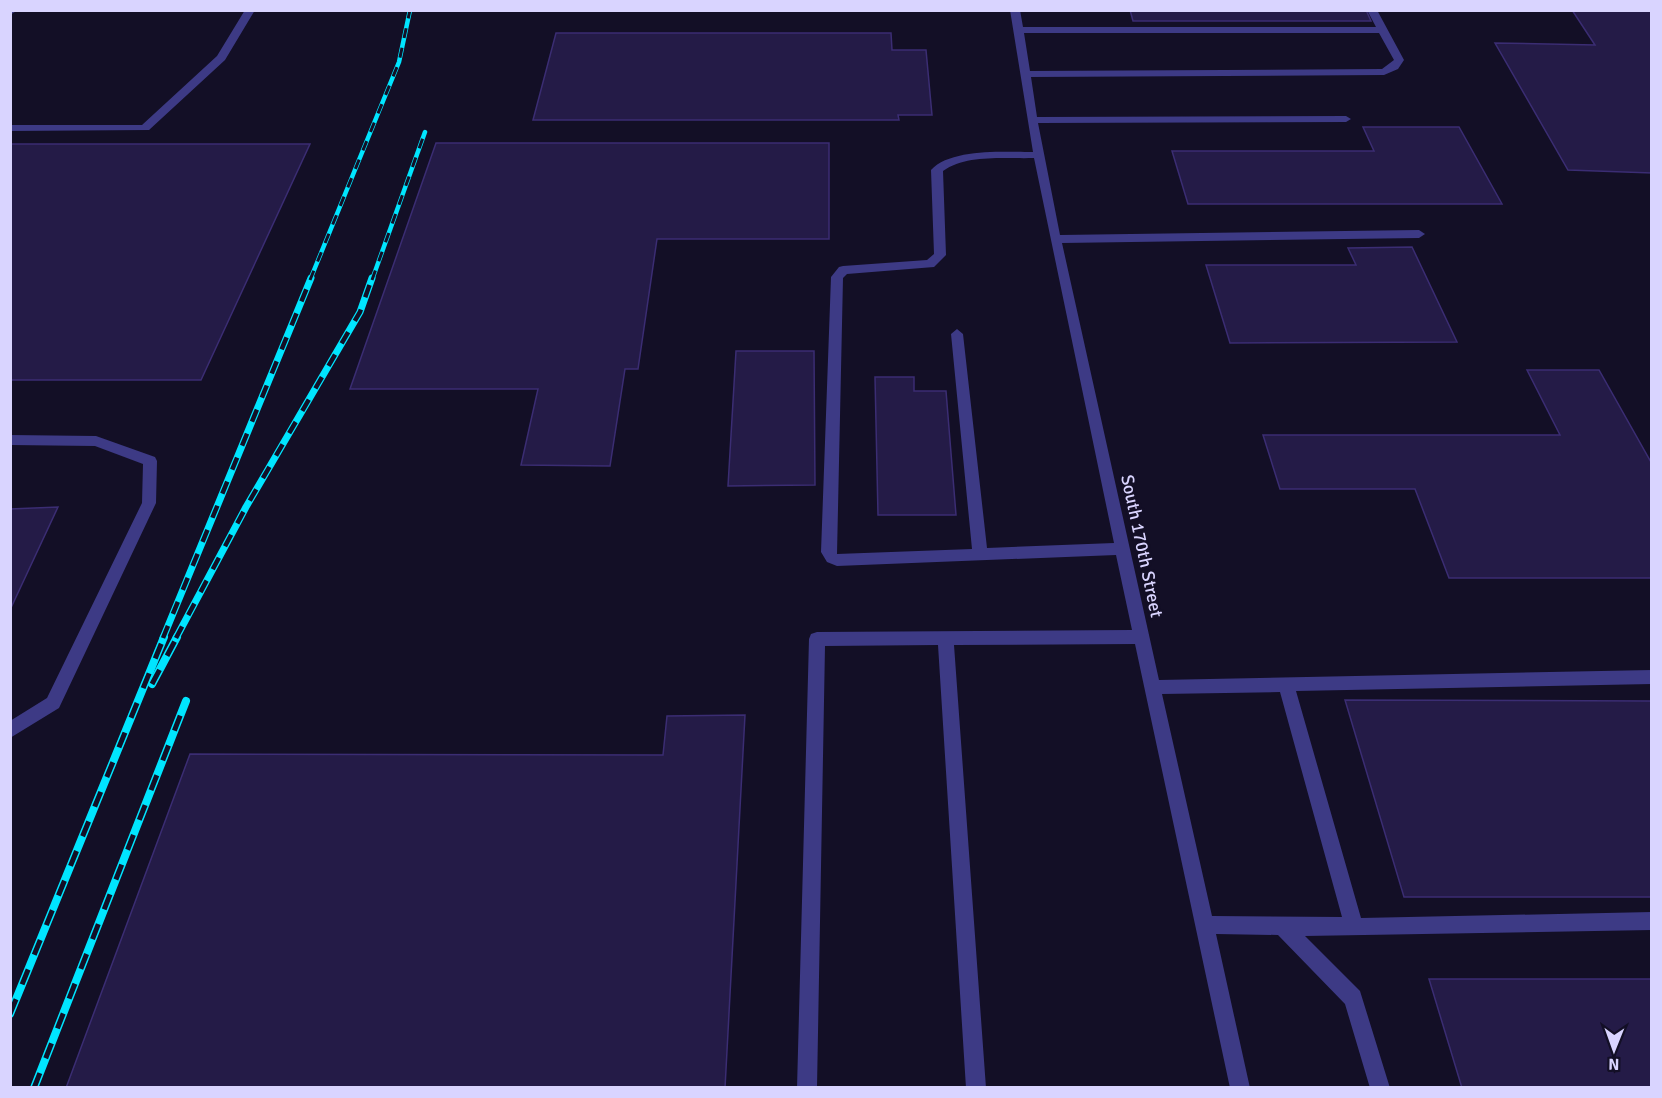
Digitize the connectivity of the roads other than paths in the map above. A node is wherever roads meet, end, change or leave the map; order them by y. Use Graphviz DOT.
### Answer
graph roads {
  1 [pos="250,10"];
  2 [pos="1015,10"];
  3 [pos="1372,10"];
  4 [pos="1018,30"];
  5 [pos="1384,30"];
  6 [pos="1024,74"];
  7 [pos="1346,119"];
  8 [pos="1032,120"];
  9 [pos="10,128"];
  10 [pos="1038,155"];
  11 [pos="1419,234"];
  12 [pos="1055,239"];
  13 [pos="957,334"];
  14 [pos="10,440"];
  15 [pos="1122,549"];
  16 [pos="980,554"];
  17 [pos="1142,637"];
  18 [pos="946,640"];
  19 [pos="1652,677"];
  20 [pos="1286,684"];
  21 [pos="1152,687"];
  22 [pos="10,731"];
  23 [pos="1652,921"];
  24 [pos="1204,925"];
  25 [pos="1283,927"];
  26 [pos="1354,927"];
  27 [pos="807,1088"];
  28 [pos="976,1088"];
  29 [pos="1240,1088"];
  30 [pos="1380,1088"];
  1 -- 9 [label="street"];
  2 -- 4 [label="street, South 170th Street"];
  3 -- 5 [label="street"];
  4 -- 5 [label="street"];
  4 -- 6 [label="street, South 170th Street"];
  5 -- 6 [label="street"];
  6 -- 8 [label="street, South 170th Street"];
  7 -- 8 [label="street"];
  8 -- 10 [label="street, South 170th Street"];
  10 -- 12 [label="street, South 170th Street"];
  10 -- 16 [label="street"];
  11 -- 12 [label="street"];
  12 -- 15 [label="street, South 170th Street"];
  13 -- 16 [label="street"];
  14 -- 22 [label="street"];
  15 -- 16 [label="street"];
  15 -- 17 [label="street, South 170th Street"];
  17 -- 18 [label="street"];
  17 -- 21 [label="street, South 170th Street"];
  18 -- 27 [label="street"];
  18 -- 28 [label="street"];
  19 -- 20 [label="street"];
  20 -- 21 [label="street"];
  20 -- 26 [label="street"];
  21 -- 24 [label="street, South 170th Street"];
  23 -- 26 [label="street"];
  24 -- 25 [label="street"];
  24 -- 29 [label="street, South 170th Street"];
  25 -- 26 [label="street"];
  25 -- 30 [label="street"];
}
